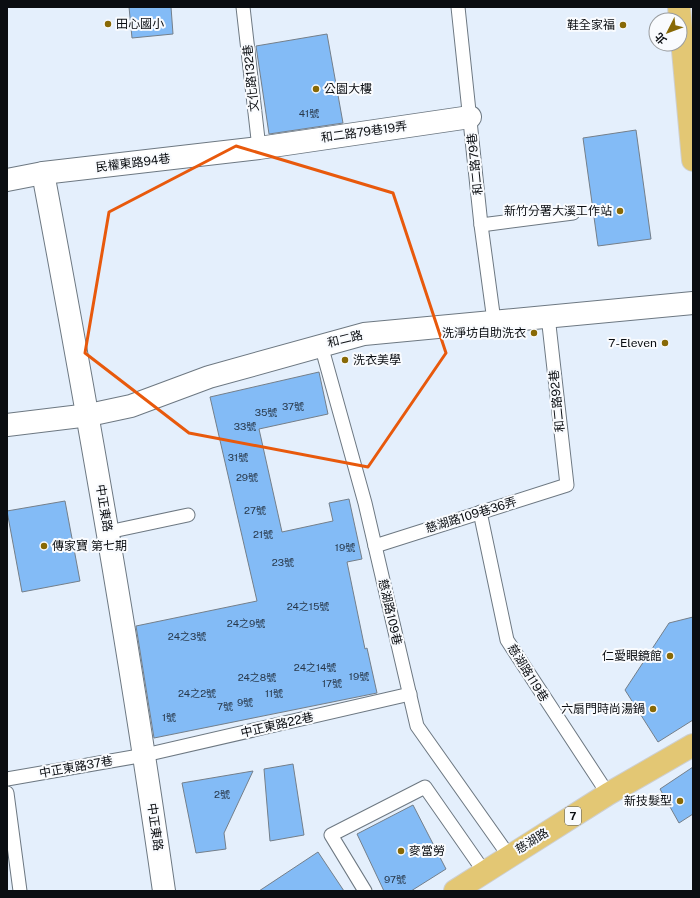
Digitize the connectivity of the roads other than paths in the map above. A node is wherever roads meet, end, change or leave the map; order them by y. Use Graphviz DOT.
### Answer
graph roads {
  1 [pos="243,7"];
  2 [pos="458,7"];
  3 [pos="679,7"];
  4 [pos="470,117"];
  5 [pos="259,148"];
  6 [pos="693,160"];
  7 [pos="43,173"];
  8 [pos="7,180"];
  9 [pos="572,213"];
  10 [pos="481,225"];
  11 [pos="693,303"];
  12 [pos="548,316"];
  13 [pos="494,321"];
  14 [pos="321,345"];
  15 [pos="89,415"];
  16 [pos="7,425"];
  17 [pos="566,485"];
  18 [pos="480,512"];
  19 [pos="188,515"];
  20 [pos="108,532"];
  21 [pos="375,546"];
  22 [pos="410,694"];
  23 [pos="693,745"];
  24 [pos="145,755"];
  25 [pos="7,778"];
  26 [pos="7,793"];
  27 [pos="608,794"];
  28 [pos="509,856"];
  29 [pos="484,873"];
  30 [pos="20,891"];
  31 [pos="164,891"];
  32 [pos="365,891"];
  33 [pos="455,891"];
  1 -- 5 [label="lane, 文化路132巷"];
  2 -- 4 [label="lane, 和二路79巷"];
  3 -- 6 [label="main road"];
  4 -- 5 [label="street, 和二路79巷19弄"];
  4 -- 10 [label="lane, 和二路79巷"];
  5 -- 7 [label="street, 民權東路94巷"];
  7 -- 8 [label="street, 民權東路94巷"];
  7 -- 15 [label="street, 中正東路"];
  9 -- 10 [label="lane"];
  10 -- 13 [label="lane, 和二路79巷"];
  11 -- 12 [label="street, 和二路"];
  12 -- 13 [label="street, 和二路"];
  12 -- 17 [label="lane, 和二路92巷"];
  13 -- 14 [label="street, 和二路"];
  14 -- 15 [label="street, 和二路"];
  14 -- 21 [label="lane, 慈湖路109巷"];
  15 -- 16 [label="street, 和二路"];
  15 -- 20 [label="street, 中正東路"];
  17 -- 18 [label="lane, 慈湖路109巷36弄"];
  18 -- 21 [label="lane, 慈湖路109巷36弄"];
  18 -- 27 [label="lane, 慈湖路119巷"];
  19 -- 20 [label="lane"];
  20 -- 24 [label="street, 中正東路"];
  21 -- 22 [label="lane, 慈湖路109巷"];
  22 -- 24 [label="lane, 中正東路22巷"];
  22 -- 28 [label="lane, 慈湖路109巷"];
  23 -- 27 [label="main road, 慈湖路 / 7"];
  24 -- 25 [label="lane, 中正東路37巷"];
  24 -- 31 [label="street, 中正東路"];
  26 -- 30 [label="lane"];
  27 -- 28 [label="main road, 慈湖路 / 7"];
  28 -- 29 [label="main road, 慈湖路 / 7"];
  29 -- 32 [label="lane"];
  29 -- 33 [label="main road, 慈湖路 / 7"];
}
